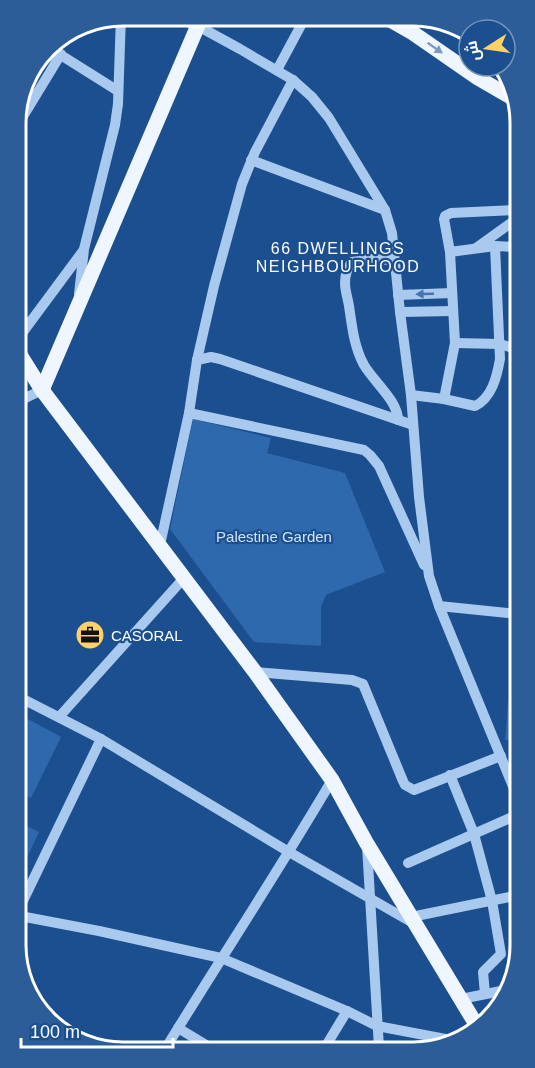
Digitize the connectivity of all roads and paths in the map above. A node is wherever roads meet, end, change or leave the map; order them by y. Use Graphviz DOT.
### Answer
graph roads {
  1 [pos="121,26"];
  2 [pos="198,26"];
  3 [pos="208,26"];
  4 [pos="301,26"];
  5 [pos="401,26"];
  6 [pos="57,52"];
  7 [pos="61,54"];
  8 [pos="277,70"];
  9 [pos="293,80"];
  10 [pos="118,91"];
  11 [pos="505,94"];
  12 [pos="27,110"];
  13 [pos="251,160"];
  14 [pos="385,210"];
  15 [pos="510,210"];
  16 [pos="510,224"];
  17 [pos="495,246"];
  18 [pos="510,247"];
  19 [pos="476,248"];
  20 [pos="84,249"];
  21 [pos="450,252"];
  22 [pos="394,260"];
  23 [pos="452,293"];
  24 [pos="398,295"];
  25 [pos="78,307"];
  26 [pos="453,311"];
  27 [pos="400,312"];
  28 [pos="26,328"];
  29 [pos="455,343"];
  30 [pos="500,344"];
  31 [pos="510,347"];
  32 [pos="197,360"];
  33 [pos="26,364"];
  34 [pos="42,390"];
  35 [pos="411,395"];
  36 [pos="26,398"];
  37 [pos="444,399"];
  38 [pos="189,413"];
  39 [pos="398,420"];
  40 [pos="413,425"];
  41 [pos="160,545"];
  42 [pos="429,576"];
  43 [pos="184,578"];
  44 [pos="439,606"];
  45 [pos="509,613"];
  46 [pos="255,672"];
  47 [pos="26,700"];
  48 [pos="59,717"];
  49 [pos="101,740"];
  50 [pos="501,756"];
  51 [pos="450,775"];
  52 [pos="509,777"];
  53 [pos="332,780"];
  54 [pos="509,818"];
  55 [pos="474,834"];
  56 [pos="366,842"];
  57 [pos="289,852"];
  58 [pos="408,863"];
  59 [pos="26,895"];
  60 [pos="509,898"];
  61 [pos="370,899"];
  62 [pos="492,901"];
  63 [pos="26,917"];
  64 [pos="414,921"];
  65 [pos="221,958"];
  66 [pos="498,992"];
  67 [pos="485,994"];
  68 [pos="461,999"];
  69 [pos="347,1011"];
  70 [pos="473,1020"];
  71 [pos="377,1026"];
  72 [pos="178,1028"];
  73 [pos="440,1038"];
  74 [pos="169,1042"];
  75 [pos="201,1042"];
  76 [pos="328,1042"];
  77 [pos="378,1042"];
  1 -- 10 [label="street"];
  2 -- 25 [label="main road"];
  3 -- 8 [label="street"];
  4 -- 8 [label="street"];
  5 -- 11 [label="main road, one-way"];
  6 -- 7 [label="street"];
  7 -- 10 [label="street"];
  7 -- 12 [label="street"];
  8 -- 9 [label="street"];
  9 -- 13 [label="street"];
  9 -- 14 [label="street"];
  10 -- 20 [label="street"];
  13 -- 14 [label="street"];
  13 -- 32 [label="street"];
  14 -- 22 [label="street"];
  15 -- 21 [label="street"];
  16 -- 19 [label="street"];
  17 -- 18 [label="street"];
  17 -- 19 [label="street"];
  17 -- 30 [label="street"];
  19 -- 21 [label="street"];
  20 -- 25 [label="street"];
  20 -- 28 [label="street"];
  21 -- 23 [label="street"];
  22 -- 24 [label="street"];
  22 -- 39 [label="street"];
  23 -- 24 [label="street, one-way"];
  23 -- 26 [label="street"];
  24 -- 27 [label="street"];
  25 -- 34 [label="main road"];
  26 -- 27 [label="street"];
  26 -- 29 [label="street"];
  27 -- 35 [label="street"];
  29 -- 30 [label="street"];
  29 -- 37 [label="street"];
  30 -- 31 [label="street"];
  30 -- 37 [label="street"];
  32 -- 38 [label="street"];
  32 -- 39 [label="street"];
  33 -- 34 [label="main road"];
  34 -- 36 [label="street"];
  34 -- 41 [label="main road"];
  35 -- 37 [label="street"];
  35 -- 40 [label="street"];
  38 -- 41 [label="street"];
  38 -- 42 [label="street"];
  39 -- 40 [label="street"];
  40 -- 42 [label="street"];
  41 -- 43 [label="main road"];
  42 -- 44 [label="street"];
  43 -- 46 [label="main road"];
  43 -- 48 [label="street"];
  44 -- 45 [label="street"];
  44 -- 50 [label="street"];
  46 -- 51 [label="street"];
  46 -- 53 [label="main road"];
  47 -- 48 [label="street"];
  48 -- 49 [label="street"];
  49 -- 57 [label="street"];
  49 -- 59 [label="street"];
  50 -- 51 [label="street"];
  50 -- 52 [label="street"];
  51 -- 55 [label="street"];
  53 -- 56 [label="main road"];
  53 -- 57 [label="street"];
  54 -- 55 [label="street"];
  55 -- 58 [label="street"];
  55 -- 62 [label="street"];
  56 -- 61 [label="street"];
  56 -- 64 [label="main road"];
  57 -- 61 [label="street"];
  57 -- 65 [label="street"];
  60 -- 62 [label="street"];
  61 -- 64 [label="street"];
  61 -- 71 [label="street"];
  62 -- 64 [label="street"];
  62 -- 67 [label="street"];
  63 -- 65 [label="street"];
  64 -- 68 [label="main road"];
  65 -- 69 [label="street"];
  65 -- 72 [label="street"];
  66 -- 67 [label="street"];
  67 -- 68 [label="street"];
  68 -- 70 [label="main road"];
  69 -- 71 [label="street"];
  69 -- 76 [label="street"];
  71 -- 73 [label="street"];
  71 -- 77 [label="street"];
  72 -- 74 [label="street"];
  72 -- 75 [label="street"];
}
